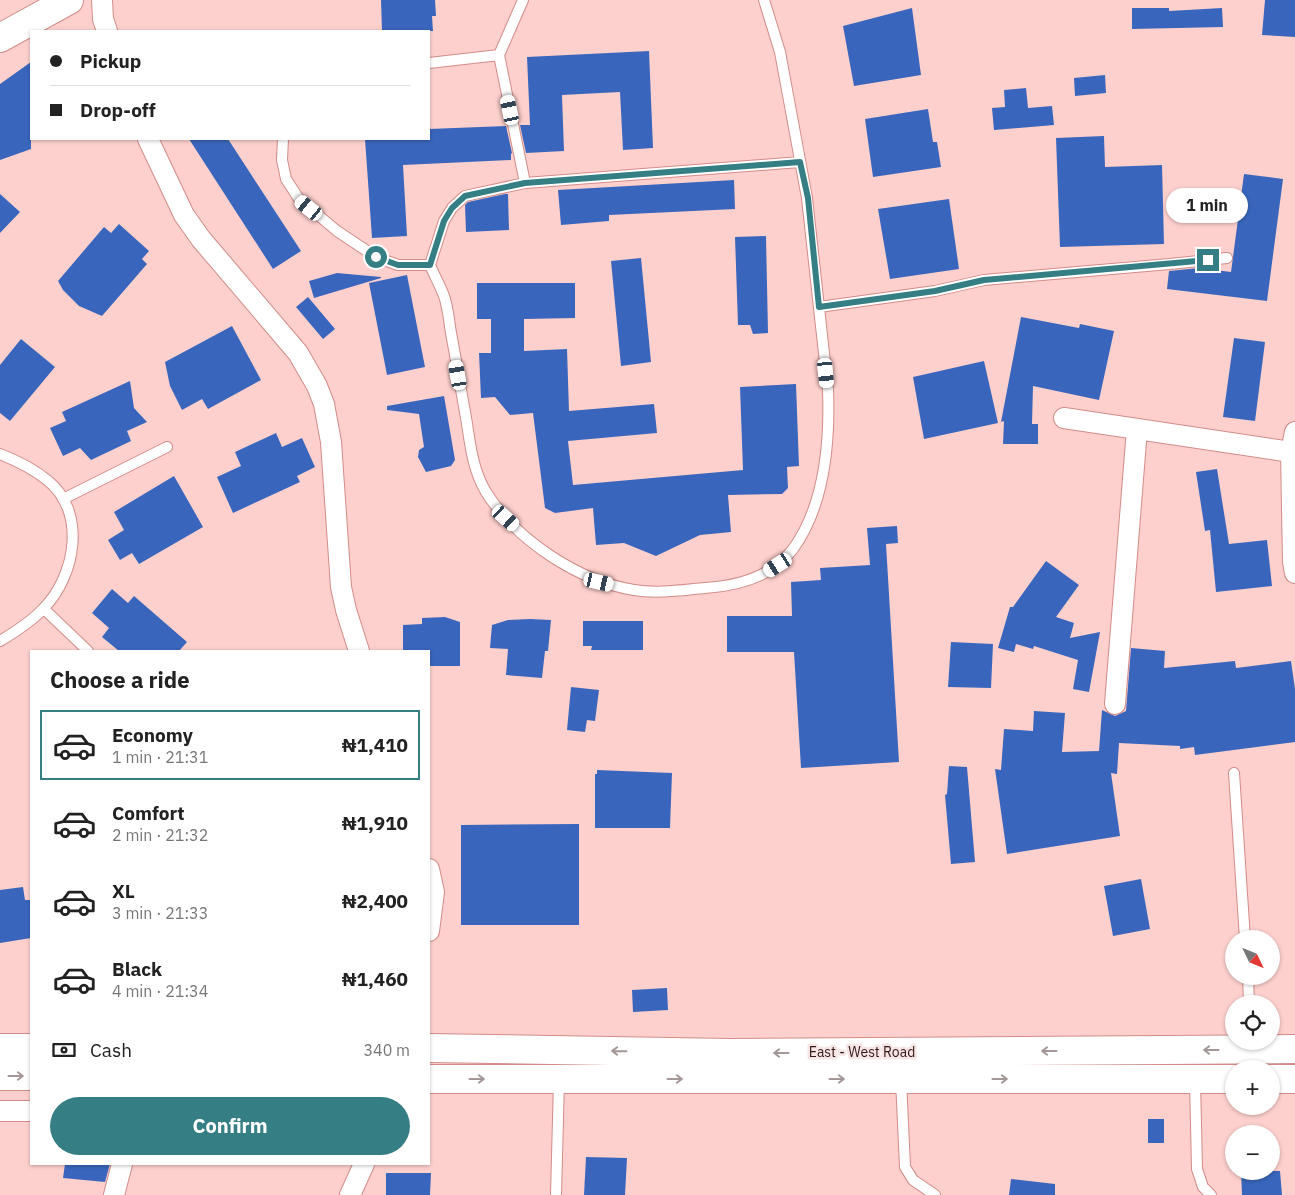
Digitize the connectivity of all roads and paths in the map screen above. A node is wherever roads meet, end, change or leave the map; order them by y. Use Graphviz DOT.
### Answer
graph roads {
  1 [pos="69,0"];
  2 [pos="102,0"];
  3 [pos="523,0"];
  4 [pos="764,0"];
  5 [pos="106,30"];
  6 [pos="0,38"];
  7 [pos="499,55"];
  8 [pos="430,63"];
  9 [pos="148,140"];
  10 [pos="283,140"];
  11 [pos="800,162"];
  12 [pos="525,183"];
  13 [pos="1227,258"];
  14 [pos="430,265"];
  15 [pos="819,307"];
  16 [pos="1064,418"];
  17 [pos="1137,429"];
  18 [pos="1295,432"];
  19 [pos="167,447"];
  20 [pos="1292,452"];
  21 [pos="0,454"];
  22 [pos="63,499"];
  23 [pos="1295,573"];
  24 [pos="44,609"];
  25 [pos="0,640"];
  26 [pos="87,650"];
  27 [pos="359,650"];
  28 [pos="1115,704"];
  29 [pos="1234,773"];
  30 [pos="430,874"];
  31 [pos="430,923"];
  32 [pos="1244,930"];
  33 [pos="1225,1045"];
  34 [pos="0,1048"];
  35 [pos="30,1048"];
  36 [pos="430,1048"];
  37 [pos="1280,1048"];
  38 [pos="1295,1049"];
  39 [pos="0,1076"];
  40 [pos="30,1076"];
  41 [pos="430,1079"];
  42 [pos="559,1079"];
  43 [pos="901,1079"];
  44 [pos="1195,1079"];
  45 [pos="1225,1079"];
  46 [pos="1280,1079"];
  47 [pos="1295,1079"];
  48 [pos="30,1110"];
  49 [pos="0,1111"];
  50 [pos="122,1165"];
  51 [pos="364,1165"];
  52 [pos="114,1195"];
  53 [pos="350,1195"];
  54 [pos="556,1195"];
  55 [pos="935,1195"];
  56 [pos="1210,1195"];
  1 -- 6 [label="main road"];
  2 -- 5 [label="street"];
  3 -- 7 [label="lane"];
  4 -- 11 [label="lane"];
  7 -- 8 [label="lane"];
  7 -- 12 [label="lane"];
  9 -- 27 [label="street"];
  10 -- 14 [label="lane"];
  11 -- 12 [label="lane"];
  11 -- 15 [label="lane"];
  12 -- 14 [label="lane"];
  13 -- 15 [label="lane"];
  14 -- 15 [label="lane"];
  16 -- 17 [label="street"];
  17 -- 20 [label="street"];
  17 -- 28 [label="street"];
  18 -- 20 [label="street"];
  19 -- 22 [label="lane"];
  20 -- 23 [label="street"];
  21 -- 22 [label="lane"];
  22 -- 24 [label="lane"];
  24 -- 25 [label="lane"];
  24 -- 26 [label="lane"];
  29 -- 32 [label="lane"];
  30 -- 31 [label="street"];
  33 -- 36 [label="main road, East - West Road, one-way"];
  34 -- 35 [label="main road"];
  37 -- 38 [label="main road, East - West Road"];
  39 -- 40 [label="main road, one-way"];
  41 -- 42 [label="main road, East - West Road, one-way"];
  42 -- 43 [label="main road, East - West Road, one-way"];
  42 -- 54 [label="lane"];
  43 -- 44 [label="main road, East - West Road, one-way"];
  43 -- 55 [label="lane"];
  44 -- 45 [label="main road, East - West Road"];
  44 -- 56 [label="lane"];
  46 -- 47 [label="main road"];
  48 -- 49 [label="street"];
  50 -- 52 [label="street"];
  51 -- 53 [label="street"];
}
